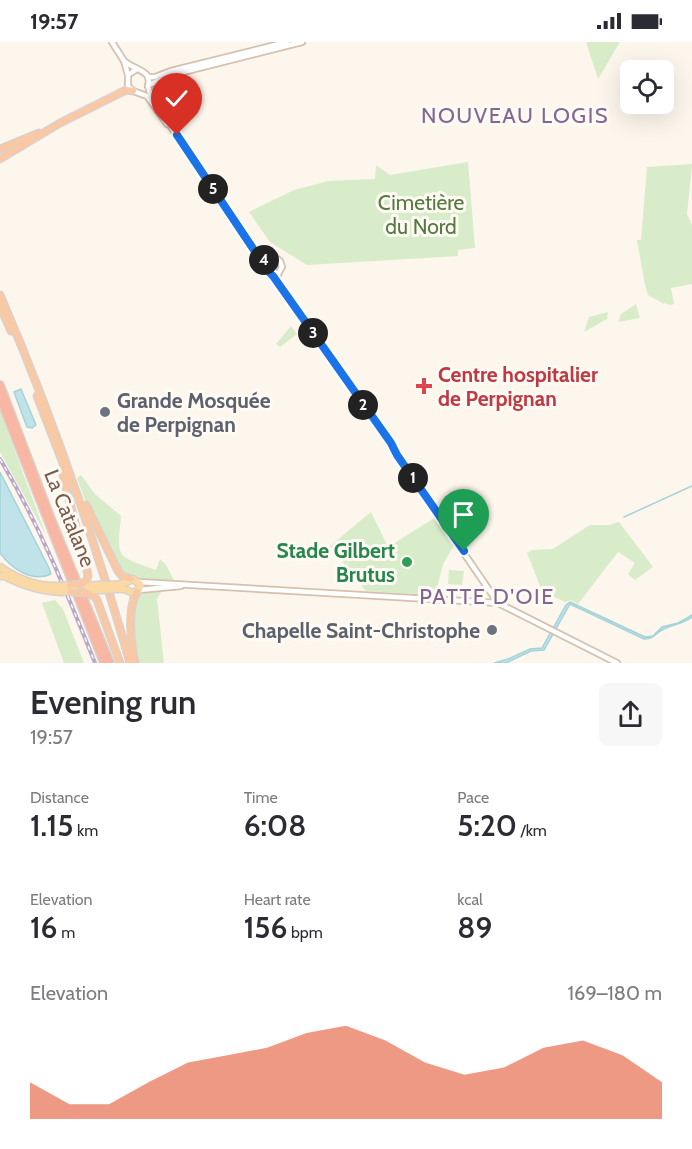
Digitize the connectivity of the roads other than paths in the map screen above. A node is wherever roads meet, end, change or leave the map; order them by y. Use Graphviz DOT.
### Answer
graph roads {
  1 [pos="112,42"];
  2 [pos="287,42"];
  3 [pos="302,42"];
  4 [pos="124,61"];
  5 [pos="137,69"];
  6 [pos="149,77"];
  7 [pos="128,78"];
  8 [pos="148,86"];
  9 [pos="136,92"];
  10 [pos="46,131"];
  11 [pos="0,149"];
  12 [pos="0,159"];
  13 [pos="195,162"];
  14 [pos="248,240"];
  15 [pos="271,259"];
  16 [pos="266,264"];
  17 [pos="275,274"];
  18 [pos="0,295"];
  19 [pos="0,308"];
  20 [pos="32,381"];
  21 [pos="0,385"];
  22 [pos="0,398"];
  23 [pos="57,434"];
  24 [pos="0,567"];
  25 [pos="0,576"];
  26 [pos="131,579"];
  27 [pos="139,582"];
  28 [pos="191,585"];
  29 [pos="111,587"];
  30 [pos="71,588"];
  31 [pos="84,588"];
  32 [pos="60,589"];
  33 [pos="138,591"];
  34 [pos="498,603"];
  35 [pos="104,663"];
  36 [pos="110,663"];
  37 [pos="120,663"];
  38 [pos="128,663"];
  39 [pos="135,663"];
  40 [pos="617,663"];
  1 -- 4 [label="main road"];
  2 -- 6 [label="main road"];
  3 -- 8 [label="main road"];
  4 -- 5 [label="main road"];
  4 -- 7 [label="main road"];
  5 -- 6 [label="main road"];
  5 -- 7 [label="main road"];
  6 -- 8 [label="main road"];
  7 -- 9 [label="main road"];
  7 -- 10 [label="highway"];
  8 -- 9 [label="main road"];
  8 -- 13 [label="main road"];
  9 -- 10 [label="highway"];
  9 -- 13 [label="main road"];
  10 -- 11 [label="highway"];
  10 -- 12 [label="highway"];
  13 -- 14 [label="main road"];
  14 -- 15 [label="main road"];
  14 -- 16 [label="main road"];
  15 -- 16 [label="main road"];
  15 -- 17 [label="main road"];
  16 -- 17 [label="main road"];
  17 -- 34 [label="main road"];
  18 -- 23 [label="highway"];
  19 -- 20 [label="highway"];
  20 -- 31 [label="highway"];
  20 -- 38 [label="highway"];
  21 -- 36 [label="highway, La Catalane"];
  22 -- 35 [label="highway, La Catalane"];
  23 -- 26 [label="highway"];
  23 -- 38 [label="highway"];
  24 -- 32 [label="main road"];
  25 -- 32 [label="main road"];
  26 -- 27 [label="main road"];
  26 -- 29 [label="main road"];
  27 -- 28 [label="main road"];
  27 -- 33 [label="main road"];
  28 -- 33 [label="main road"];
  28 -- 34 [label="main road"];
  29 -- 31 [label="main road, bridge"];
  29 -- 33 [label="main road"];
  30 -- 31 [label="highway, bridge"];
  30 -- 32 [label="main road, bridge"];
  31 -- 37 [label="highway"];
  33 -- 39 [label="highway"];
  34 -- 40 [label="main road"];
}
